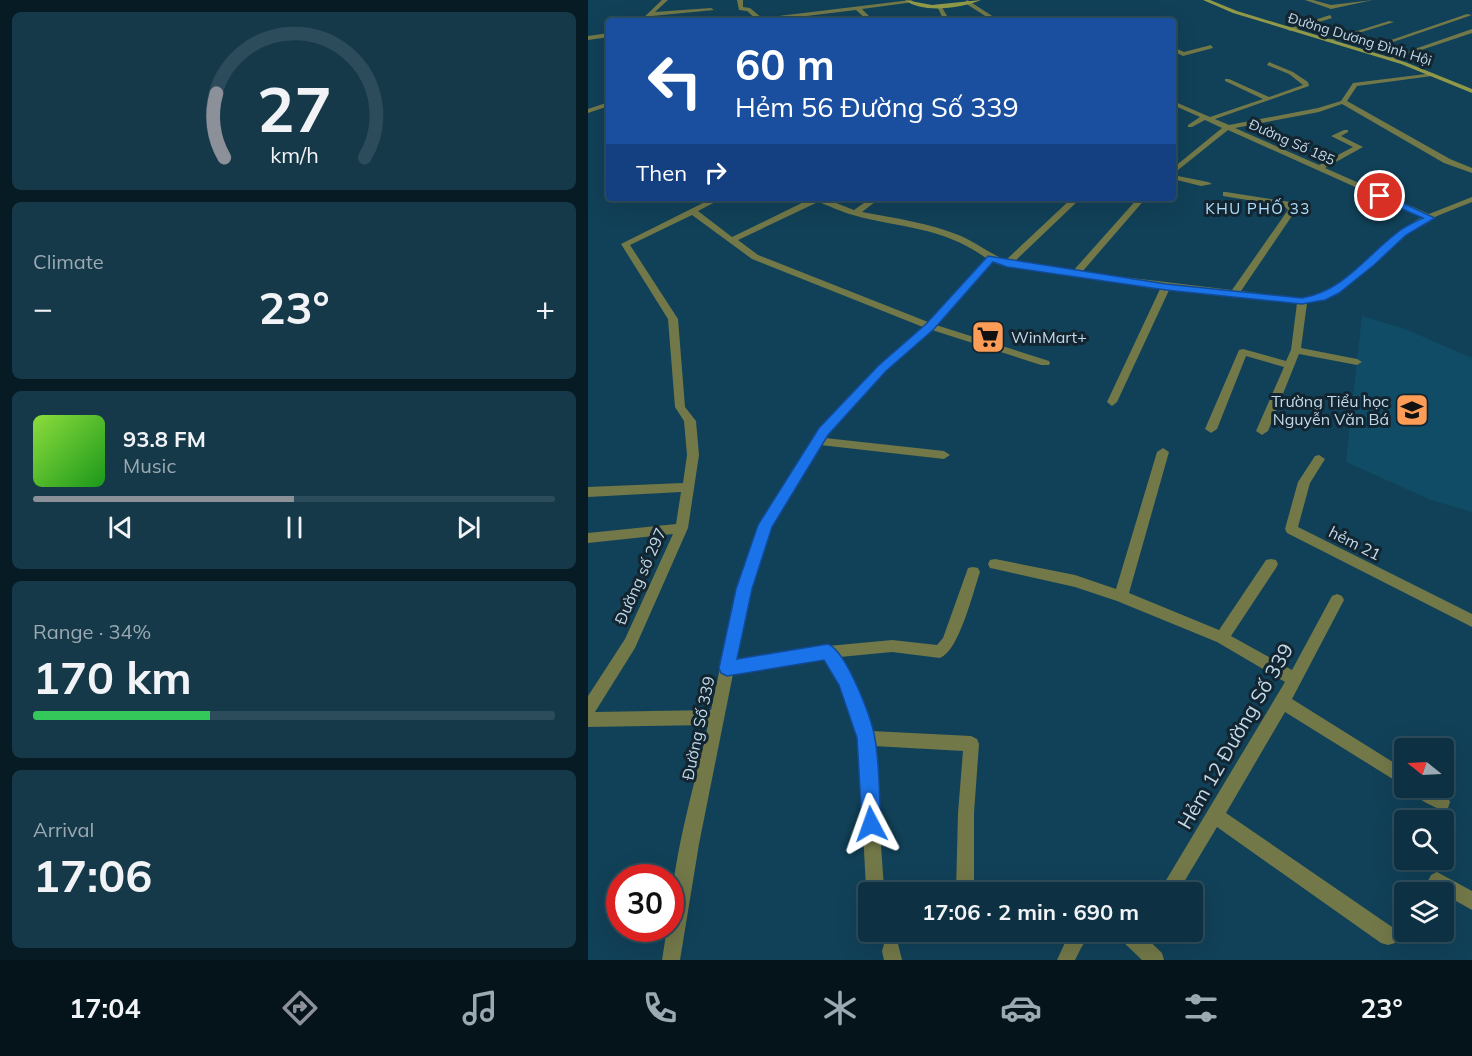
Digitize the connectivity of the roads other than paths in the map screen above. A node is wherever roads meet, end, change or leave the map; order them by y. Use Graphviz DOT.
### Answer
graph roads {
  1 [pos="665,0"];
  2 [pos="978,0"];
  3 [pos="1206,0"];
  4 [pos="1308,0"];
  5 [pos="1368,0"];
  6 [pos="740,1"];
  7 [pos="748,1"];
  8 [pos="909,1"];
  9 [pos="967,2"];
  10 [pos="940,6"];
  11 [pos="856,8"];
  12 [pos="711,10"];
  13 [pos="651,14"];
  14 [pos="1469,15"];
  15 [pos="1330,17"];
  16 [pos="646,18"];
  17 [pos="759,18"];
  18 [pos="778,18"];
  19 [pos="868,18"];
  20 [pos="946,18"];
  21 [pos="992,18"];
  22 [pos="1391,22"];
  23 [pos="1290,29"];
  24 [pos="1472,31"];
  25 [pos="606,35"];
  26 [pos="1456,36"];
  27 [pos="588,38"];
  28 [pos="1328,41"];
  29 [pos="1472,41"];
  30 [pos="1211,47"];
  31 [pos="1176,51"];
  32 [pos="1362,51"];
  33 [pos="1389,59"];
  34 [pos="1269,64"];
  35 [pos="1431,74"];
  36 [pos="1227,80"];
  37 [pos="1472,91"];
  38 [pos="1269,99"];
  39 [pos="1343,102"];
  40 [pos="606,105"];
  41 [pos="1176,105"];
  42 [pos="588,111"];
  43 [pos="1207,118"];
  44 [pos="1190,126"];
  45 [pos="1226,128"];
  46 [pos="1346,131"];
  47 [pos="1318,169"];
  48 [pos="1176,170"];
  49 [pos="1472,171"];
  50 [pos="1176,178"];
  51 [pos="1208,184"];
  52 [pos="1226,195"];
  53 [pos="1472,199"];
  54 [pos="714,201"];
  55 [pos="810,201"];
  56 [pos="824,201"];
  57 [pos="872,201"];
  58 [pos="1074,201"];
  59 [pos="1139,201"];
  60 [pos="692,212"];
  61 [pos="855,213"];
  62 [pos="1431,218"];
  63 [pos="732,240"];
  64 [pos="991,258"];
  65 [pos="1007,264"];
  66 [pos="1075,274"];
  67 [pos="1166,287"];
  68 [pos="1234,294"];
  69 [pos="1302,301"];
  70 [pos="930,326"];
  71 [pos="1296,350"];
  72 [pos="1357,362"];
  73 [pos="1045,363"];
  74 [pos="1288,365"];
  75 [pos="1112,402"];
  76 [pos="1211,429"];
  77 [pos="1262,431"];
  78 [pos="818,441"];
  79 [pos="1163,452"];
  80 [pos="944,455"];
  81 [pos="1319,459"];
  82 [pos="689,487"];
  83 [pos="588,492"];
  84 [pos="682,528"];
  85 [pos="588,538"];
  86 [pos="996,564"];
  87 [pos="1271,564"];
  88 [pos="973,572"];
  89 [pos="1121,596"];
  90 [pos="1337,600"];
  91 [pos="1472,621"];
  92 [pos="1222,638"];
  93 [pos="828,652"];
  94 [pos="727,668"];
  95 [pos="1295,680"];
  96 [pos="1283,702"];
  97 [pos="588,710"];
  98 [pos="717,717"];
  99 [pos="588,720"];
  100 [pos="866,738"];
  101 [pos="1394,772"];
  102 [pos="1435,798"];
  103 [pos="1442,802"];
  104 [pos="1216,816"];
  105 [pos="1437,881"];
  106 [pos="875,882"];
  107 [pos="964,882"];
  108 [pos="1174,882"];
  109 [pos="1472,901"];
  110 [pos="1388,936"];
  111 [pos="1074,942"];
  112 [pos="1136,942"];
  113 [pos="670,960"];
  114 [pos="1066,960"];
  115 [pos="1155,960"];
  1 -- 13 [label="street"];
  2 -- 9 [label="street"];
  3 -- 23 [label="street, Đường Dương Đình Hội"];
  4 -- 5 [label="street"];
  6 -- 7 [label="street"];
  6 -- 17 [label="street"];
  8 -- 10 [label="street"];
  8 -- 11 [label="street"];
  9 -- 10 [label="street"];
  9 -- 21 [label="street"];
  10 -- 20 [label="street"];
  11 -- 18 [label="street"];
  11 -- 19 [label="street"];
  12 -- 13 [label="street"];
  13 -- 16 [label="street"];
  14 -- 32 [label="street"];
  15 -- 23 [label="street"];
  22 -- 28 [label="street"];
  23 -- 28 [label="street, Đường Dương Đình Hội"];
  24 -- 26 [label="street"];
  25 -- 27 [label="street"];
  26 -- 29 [label="street"];
  26 -- 33 [label="street"];
  28 -- 32 [label="street, Đường Dương Đình Hội"];
  30 -- 31 [label="street"];
  32 -- 33 [label="street, Đường Dương Đình Hội"];
  33 -- 35 [label="street, Đường Dương Đình Hội"];
  34 -- 38 [label="street"];
  35 -- 37 [label="street, Đường Dương Đình Hội"];
  35 -- 39 [label="street"];
  36 -- 38 [label="street"];
  38 -- 43 [label="street"];
  39 -- 45 [label="street"];
  39 -- 49 [label="street"];
  40 -- 42 [label="street"];
  41 -- 43 [label="street, Đường Số 185"];
  43 -- 44 [label="street"];
  43 -- 45 [label="street, Đường Số 185"];
  45 -- 47 [label="street, Đường Số 185"];
  45 -- 48 [label="street"];
  46 -- 47 [label="street"];
  47 -- 62 [label="street, Đường Số 185"];
  50 -- 51 [label="street"];
  52 -- 68 [label="street"];
  53 -- 62 [label="street"];
  54 -- 60 [label="street, Đường số 297"];
  55 -- 63 [label="street"];
  56 -- 61 [label="street"];
  57 -- 61 [label="street"];
  58 -- 65 [label="street"];
  59 -- 66 [label="street"];
  60 -- 63 [label="street"];
  60 -- 82 [label="street, Đường số 297"];
  61 -- 64 [label="street"];
  62 -- 69 [label="street"];
  63 -- 70 [label="street"];
  64 -- 65 [label="street"];
  64 -- 70 [label="street, Đường Số 339"];
  65 -- 66 [label="street"];
  66 -- 67 [label="street"];
  67 -- 68 [label="street"];
  67 -- 75 [label="street"];
  68 -- 69 [label="street"];
  69 -- 71 [label="street"];
  70 -- 73 [label="street"];
  70 -- 78 [label="street, Đường Số 339"];
  71 -- 72 [label="street"];
  71 -- 74 [label="street"];
  74 -- 76 [label="street"];
  74 -- 77 [label="street"];
  78 -- 80 [label="street"];
  78 -- 94 [label="street, Đường Số 339"];
  79 -- 89 [label="street"];
  81 -- 91 [label="street, hẻm 21"];
  82 -- 83 [label="street"];
  82 -- 84 [label="street, Đường số 297"];
  84 -- 85 [label="street"];
  84 -- 97 [label="street, Đường số 297"];
  86 -- 89 [label="street"];
  87 -- 92 [label="street"];
  88 -- 93 [label="street"];
  89 -- 92 [label="street"];
  90 -- 95 [label="street, Hẻm 12 Đường Số 339"];
  92 -- 95 [label="street"];
  93 -- 94 [label="street"];
  93 -- 100 [label="street"];
  94 -- 98 [label="street, Đường Số 339"];
  95 -- 96 [label="street, Hẻm 12 Đường Số 339"];
  96 -- 101 [label="street"];
  96 -- 104 [label="street, Hẻm 12 Đường Số 339"];
  98 -- 99 [label="street"];
  98 -- 113 [label="street, Đường Số 339"];
  100 -- 106 [label="street"];
  100 -- 107 [label="street"];
  102 -- 103 [label="street"];
  104 -- 108 [label="street, Hẻm 12 Đường Số 339"];
  104 -- 110 [label="street"];
  105 -- 109 [label="street"];
  111 -- 114 [label="street"];
  112 -- 115 [label="street"];
}
